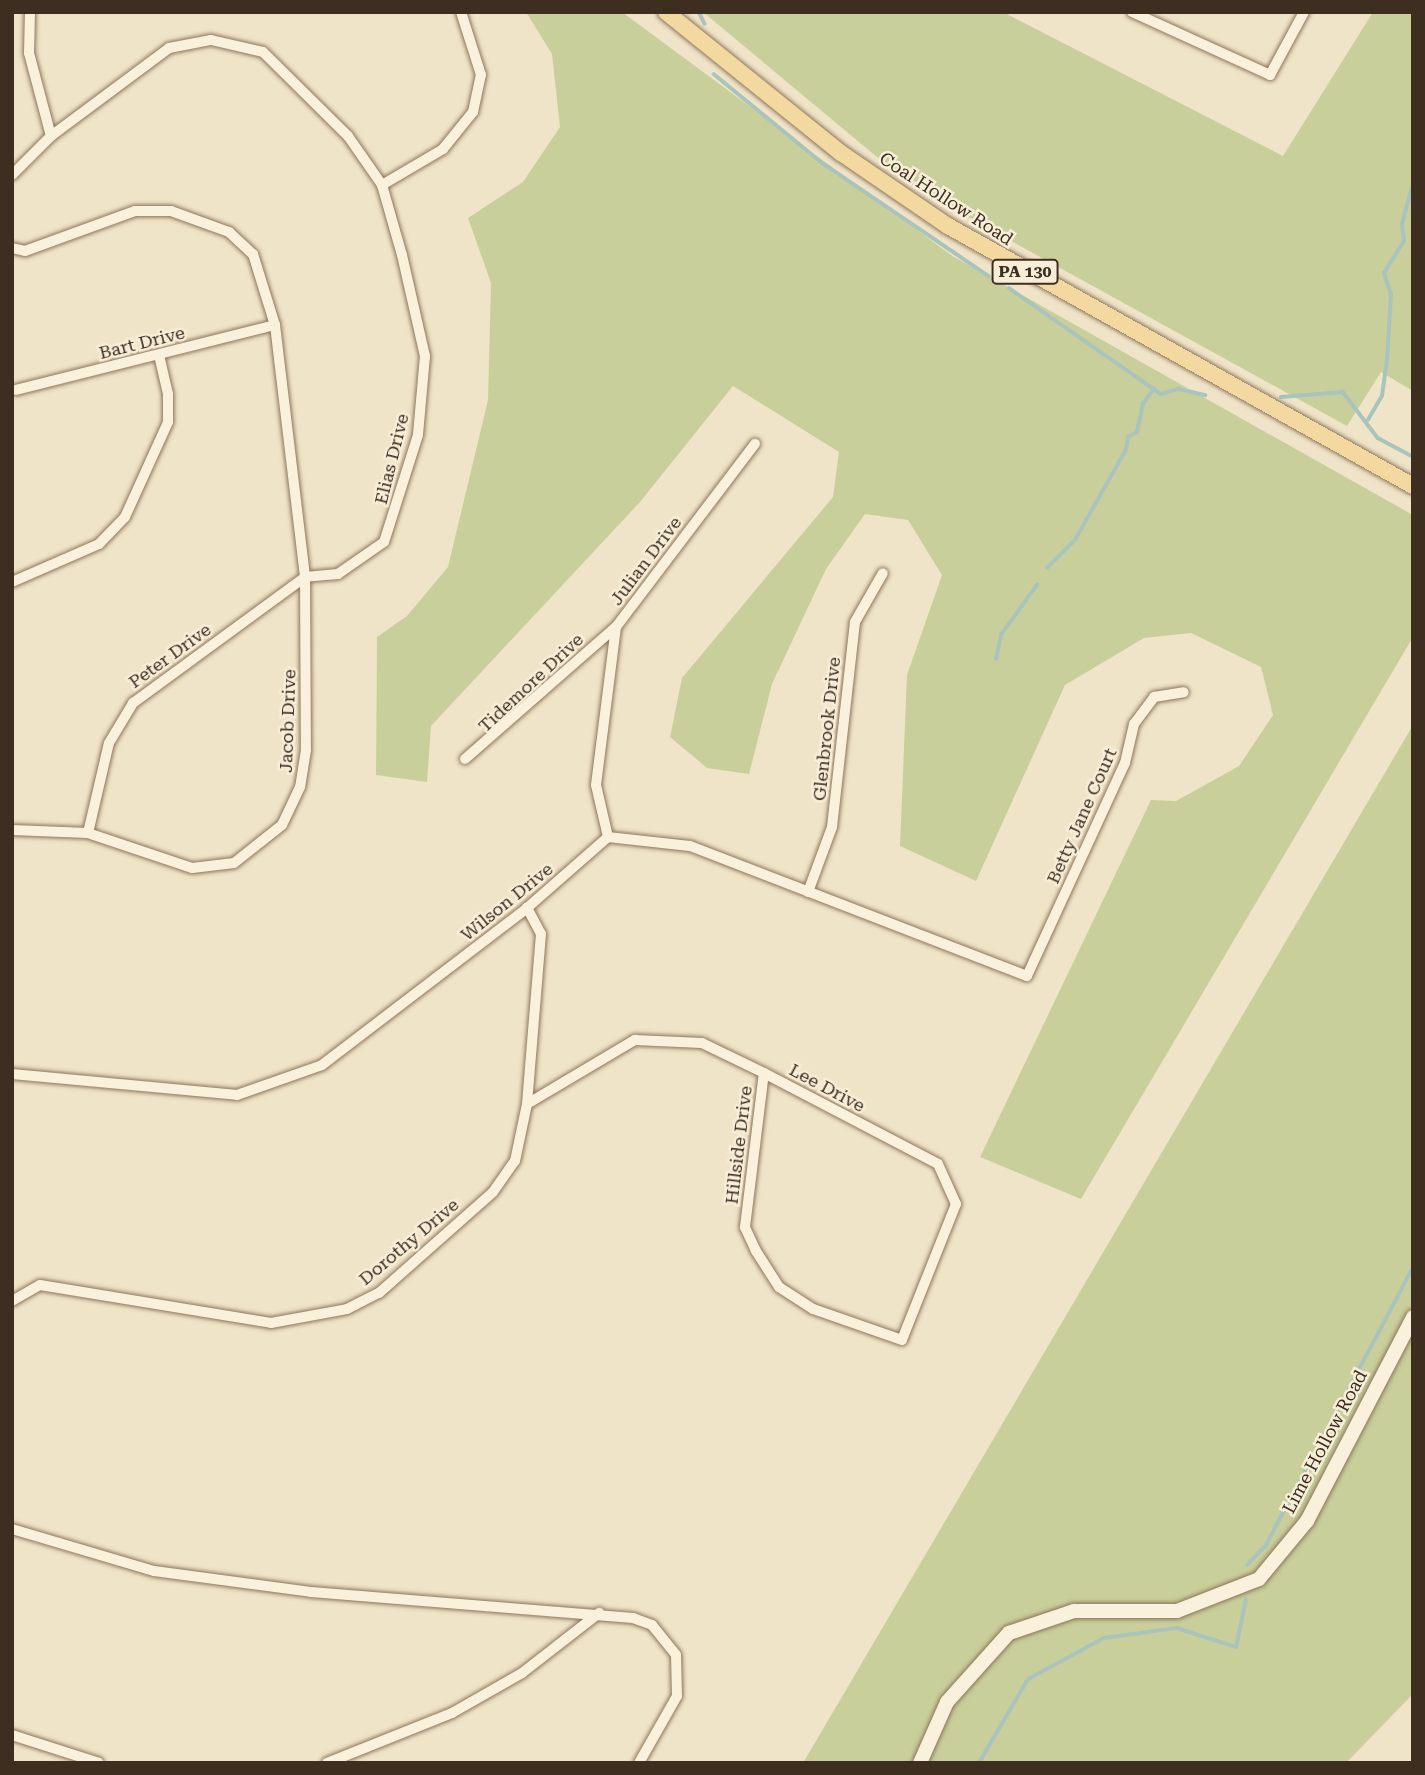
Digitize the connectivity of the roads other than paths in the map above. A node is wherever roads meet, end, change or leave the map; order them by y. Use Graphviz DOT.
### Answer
graph roads {
  1 [pos="30,12"];
  2 [pos="461,12"];
  3 [pos="666,12"];
  4 [pos="1132,12"];
  5 [pos="1304,12"];
  6 [pos="51,136"];
  7 [pos="12,175"];
  8 [pos="382,185"];
  9 [pos="12,248"];
  10 [pos="275,324"];
  11 [pos="159,356"];
  12 [pos="16,390"];
  13 [pos="755,444"];
  14 [pos="1413,486"];
  15 [pos="883,573"];
  16 [pos="305,577"];
  17 [pos="12,582"];
  18 [pos="616,627"];
  19 [pos="1184,692"];
  20 [pos="465,759"];
  21 [pos="12,830"];
  22 [pos="88,833"];
  23 [pos="608,837"];
  24 [pos="808,892"];
  25 [pos="527,908"];
  26 [pos="764,1073"];
  27 [pos="12,1074"];
  28 [pos="527,1104"];
  29 [pos="12,1301"];
  30 [pos="1413,1317"];
  31 [pos="902,1340"];
  32 [pos="12,1529"];
  33 [pos="599,1613"];
  34 [pos="12,1735"];
  35 [pos="100,1763"];
  36 [pos="327,1763"];
  37 [pos="639,1763"];
  38 [pos="920,1763"];
  1 -- 6 [label="street"];
  2 -- 8 [label="street"];
  3 -- 14 [label="main road, Coal Hollow Road / PA 130"];
  4 -- 5 [label="street"];
  6 -- 7 [label="street, Elias Drive"];
  6 -- 8 [label="street, Elias Drive"];
  8 -- 16 [label="street, Elias Drive"];
  9 -- 10 [label="street"];
  10 -- 11 [label="street, Bart Drive"];
  10 -- 16 [label="street"];
  11 -- 12 [label="street, Bart Drive"];
  11 -- 17 [label="street"];
  13 -- 18 [label="street, Julian Drive"];
  15 -- 24 [label="street, Glenbrook Drive"];
  16 -- 22 [label="street, Peter Drive"];
  16 -- 22 [label="street, Jacob Drive"];
  18 -- 20 [label="street, Tidemore Drive"];
  18 -- 23 [label="street, Julian Drive"];
  19 -- 24 [label="street, Betty Jane Court"];
  21 -- 22 [label="street, Jacob Drive"];
  23 -- 24 [label="street"];
  23 -- 25 [label="street, Wilson Drive"];
  25 -- 27 [label="street, Wilson Drive"];
  25 -- 28 [label="street, Dorothy Drive"];
  26 -- 28 [label="street, Lee Drive"];
  26 -- 31 [label="street, Hillside Drive"];
  26 -- 31 [label="street, Lee Drive"];
  28 -- 29 [label="street, Dorothy Drive"];
  30 -- 38 [label="street, Lime Hollow Road"];
  32 -- 33 [label="street"];
  33 -- 36 [label="street"];
  33 -- 37 [label="street"];
  34 -- 35 [label="street"];
}
